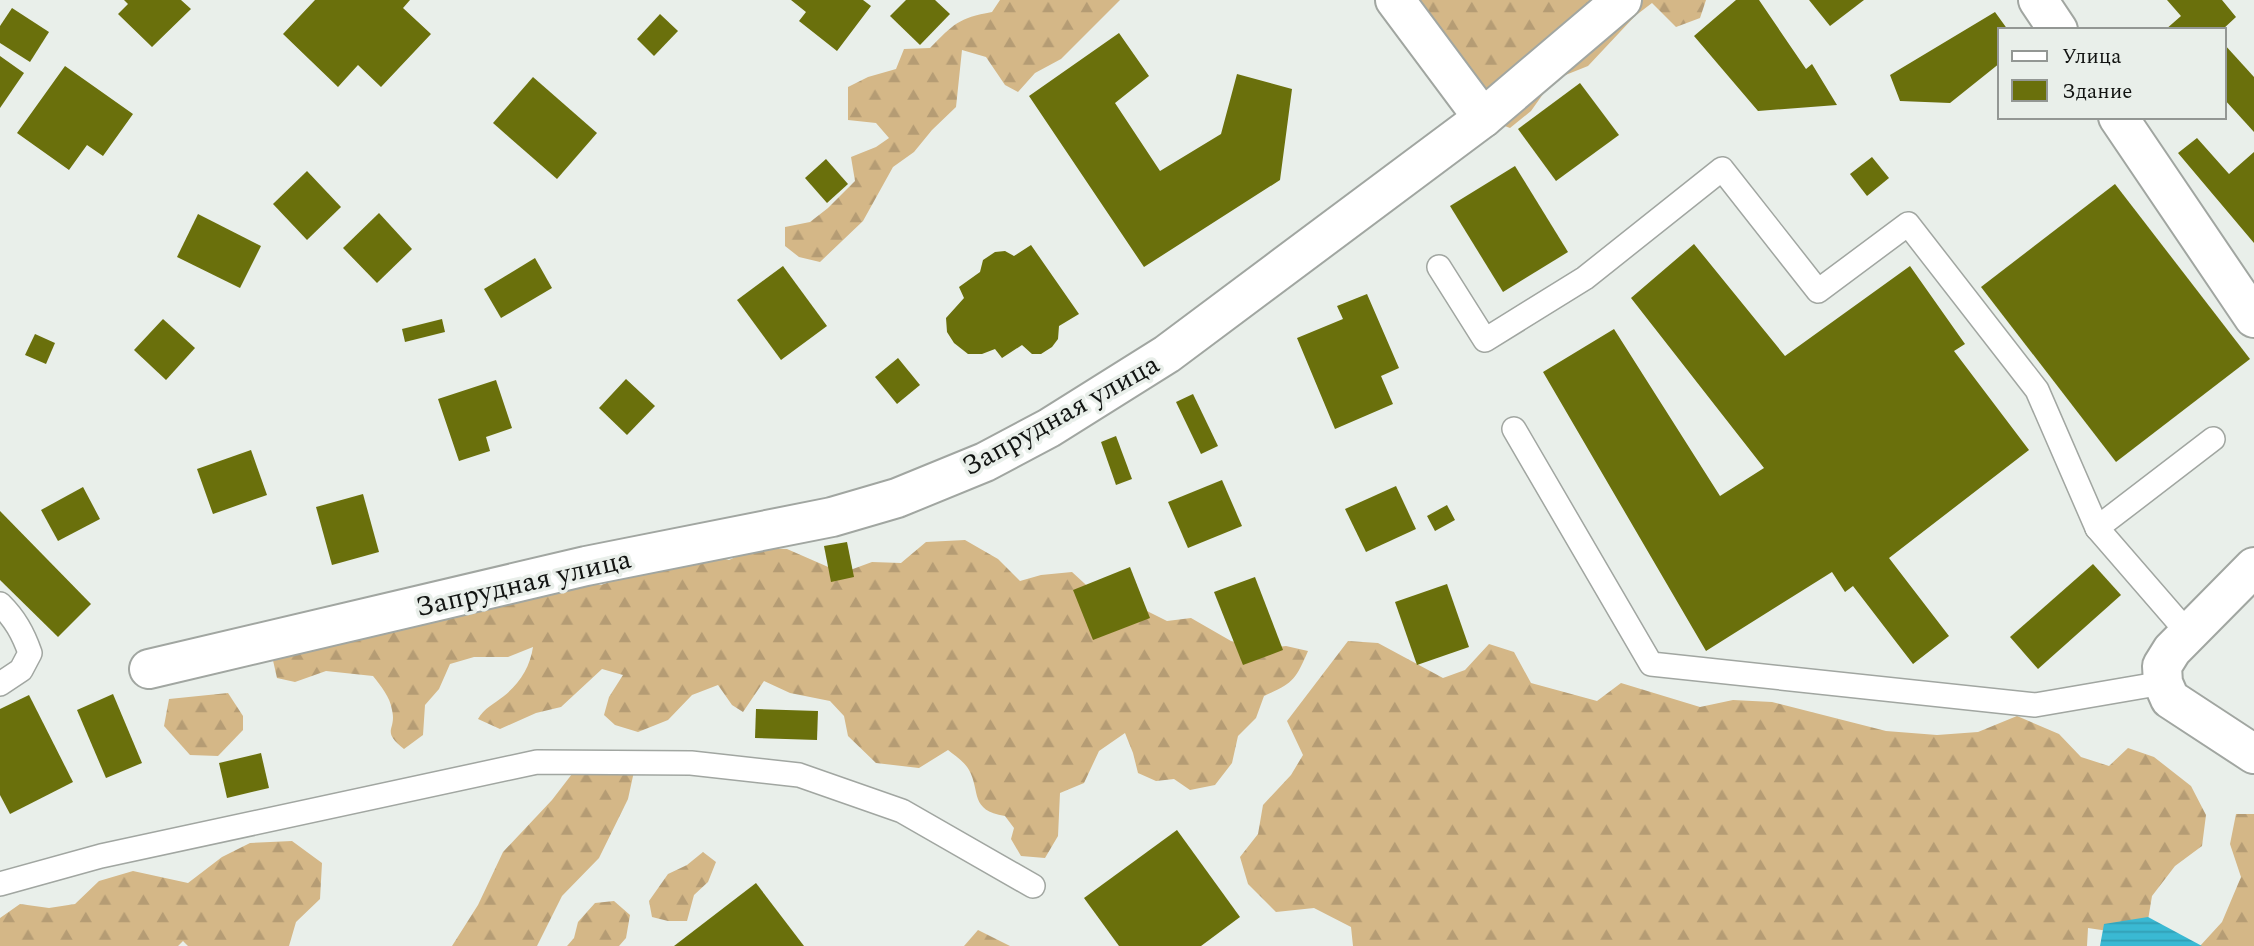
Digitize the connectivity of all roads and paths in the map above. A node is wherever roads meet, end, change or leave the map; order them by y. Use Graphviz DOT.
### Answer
graph roads {
  1 [pos="1395,0"];
  2 [pos="1622,0"];
  3 [pos="2038,0"];
  4 [pos="2057,28"];
  5 [pos="1483,118"];
  6 [pos="2119,119"];
  7 [pos="1439,267"];
  8 [pos="2254,318"];
  9 [pos="1514,429"];
  10 [pos="2213,439"];
  11 [pos="2097,528"];
  12 [pos="2254,567"];
  13 [pos="0,604"];
  14 [pos="2188,633"];
  15 [pos="149,669"];
  16 [pos="2163,683"];
  17 [pos="0,684"];
  18 [pos="2254,754"];
  19 [pos="0,884"];
  20 [pos="1033,886"];
  1 -- 5 [label="street"];
  2 -- 5 [label="street, Запрудная улица"];
  3 -- 4 [label="street"];
  5 -- 15 [label="street, Запрудная улица"];
  6 -- 8 [label="street"];
  7 -- 11 [label="lane"];
  9 -- 16 [label="lane"];
  10 -- 11 [label="lane"];
  11 -- 14 [label="lane"];
  12 -- 14 [label="street"];
  13 -- 17 [label="lane"];
  14 -- 16 [label="street"];
  16 -- 18 [label="street"];
  19 -- 20 [label="lane"];
}
